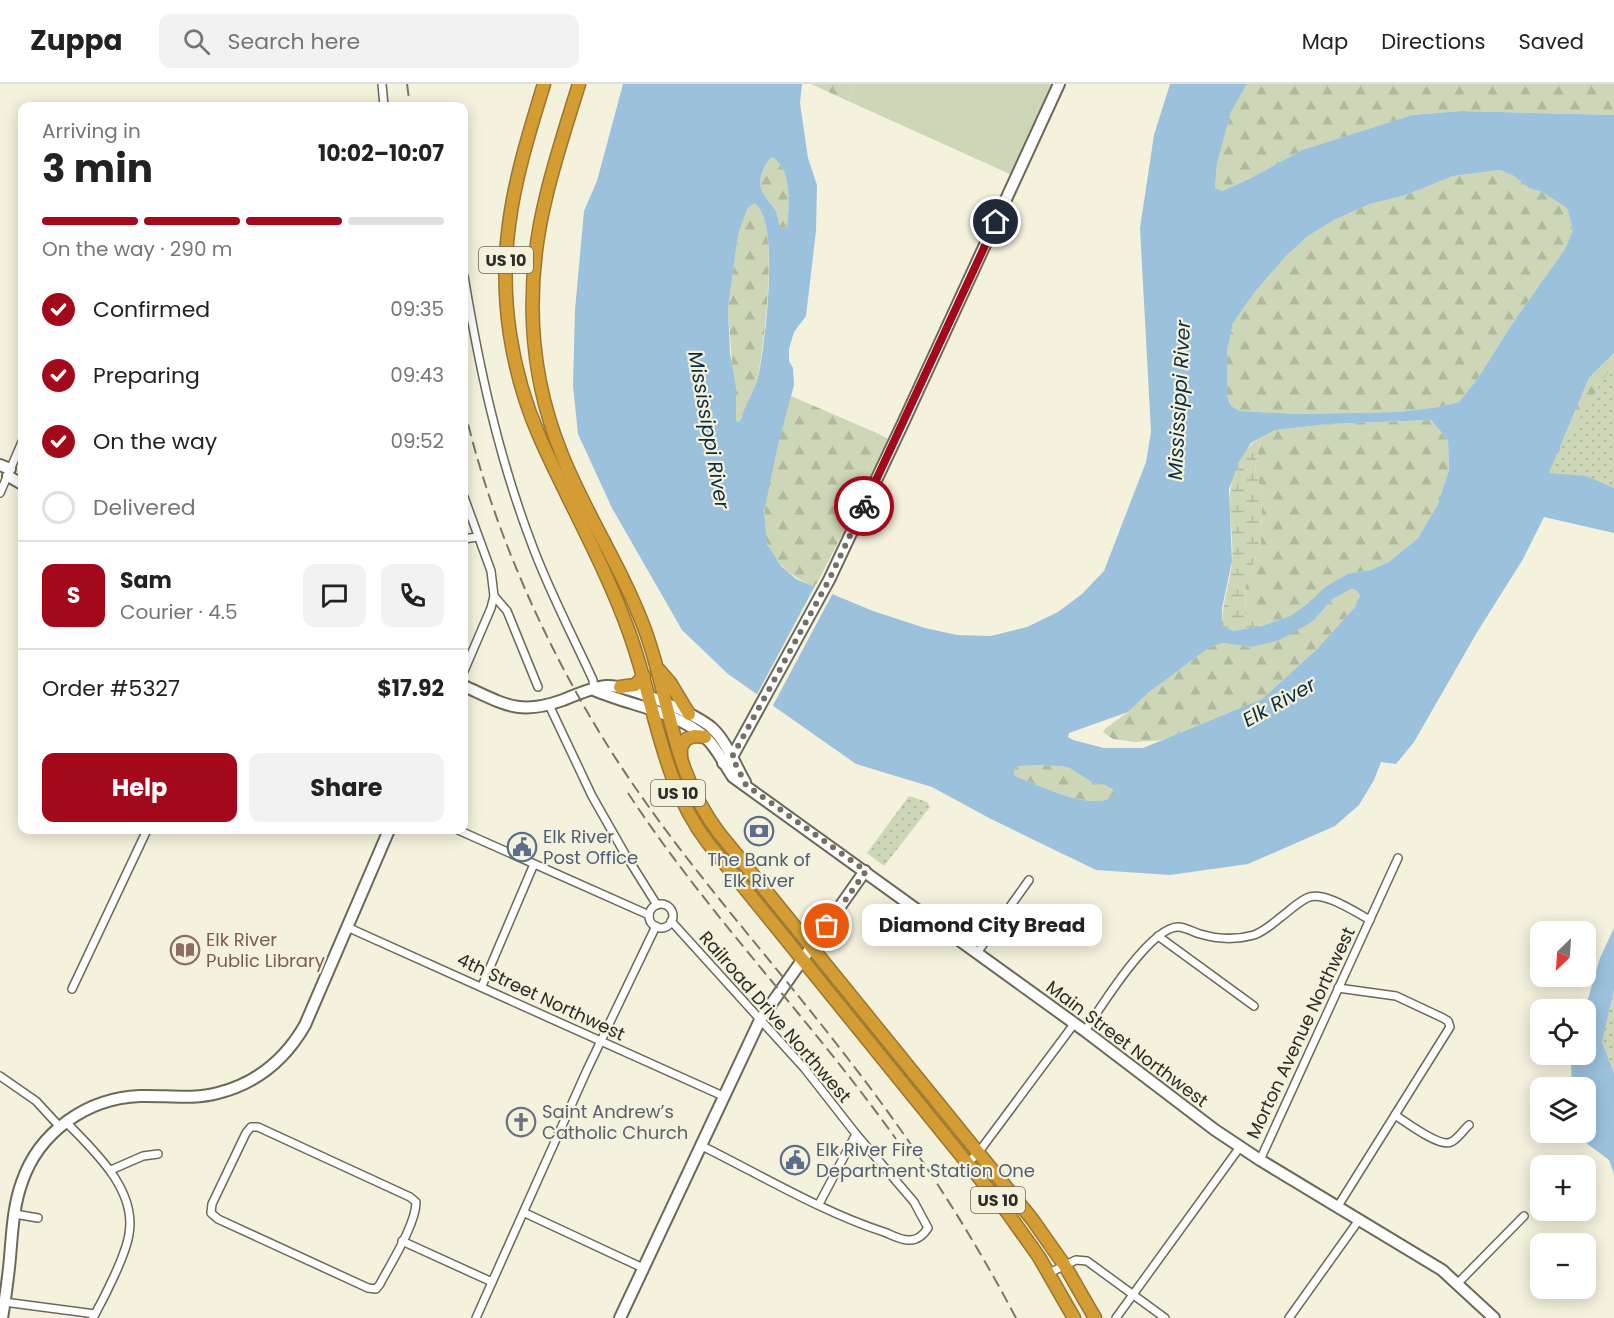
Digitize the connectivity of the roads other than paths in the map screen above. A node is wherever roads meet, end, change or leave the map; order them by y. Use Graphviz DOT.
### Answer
graph roads {
  1 [pos="382,84"];
  2 [pos="544,84"];
  3 [pos="579,84"];
  4 [pos="1059,84"];
  5 [pos="384,102"];
  6 [pos="468,298"];
  7 [pos="18,450"];
  8 [pos="5,474"];
  9 [pos="18,482"];
  10 [pos="0,493"];
  11 [pos="468,509"];
  12 [pos="477,537"];
  13 [pos="468,538"];
  14 [pos="494,596"];
  15 [pos="468,662"];
  16 [pos="658,668"];
  17 [pos="644,676"];
  18 [pos="538,687"];
  19 [pos="620,687"];
  20 [pos="468,688"];
  21 [pos="594,690"];
  22 [pos="650,698"];
  23 [pos="549,705"];
  24 [pos="667,710"];
  25 [pos="654,711"];
  26 [pos="689,714"];
  27 [pos="705,737"];
  28 [pos="720,738"];
  29 [pos="742,739"];
  30 [pos="728,760"];
  31 [pos="681,764"];
  32 [pos="145,834"];
  33 [pos="387,834"];
  34 [pos="467,834"];
  35 [pos="1398,858"];
  36 [pos="534,864"];
  37 [pos="866,871"];
  38 [pos="1029,880"];
  39 [pos="657,904"];
  40 [pos="649,915"];
  41 [pos="1370,920"];
  42 [pos="671,921"];
  43 [pos="656,926"];
  44 [pos="347,927"];
  45 [pos="1158,936"];
  46 [pos="812,948"];
  47 [pos="977,953"];
  48 [pos="803,961"];
  49 [pos="482,986"];
  50 [pos="72,988"];
  51 [pos="1338,988"];
  52 [pos="1254,1006"];
  53 [pos="760,1020"];
  54 [pos="1074,1024"];
  55 [pos="1085,1031"];
  56 [pos="602,1042"];
  57 [pos="0,1076"];
  58 [pos="723,1096"];
  59 [pos="1395,1116"];
  60 [pos="63,1124"];
  61 [pos="1469,1125"];
  62 [pos="856,1134"];
  63 [pos="700,1145"];
  64 [pos="1240,1146"];
  65 [pos="978,1153"];
  66 [pos="158,1154"];
  67 [pos="1260,1160"];
  68 [pos="968,1163"];
  69 [pos="111,1170"];
  70 [pos="819,1204"];
  71 [pos="1338,1206"];
  72 [pos="525,1213"];
  73 [pos="15,1214"];
  74 [pos="1524,1216"];
  75 [pos="38,1218"];
  76 [pos="1359,1220"];
  77 [pos="402,1241"];
  78 [pos="1065,1266"];
  79 [pos="643,1268"];
  80 [pos="1049,1273"];
  81 [pos="492,1282"];
  82 [pos="1458,1283"];
  83 [pos="1134,1294"];
  84 [pos="4,1302"];
  85 [pos="94,1316"];
  86 [pos="2,1318"];
  87 [pos="476,1318"];
  88 [pos="620,1318"];
  89 [pos="1074,1318"];
  90 [pos="1095,1318"];
  91 [pos="1116,1318"];
  92 [pos="1165,1318"];
  93 [pos="1289,1318"];
  94 [pos="1494,1318"];
  1 -- 5 [label="street"];
  2 -- 17 [label="highway, US 10"];
  3 -- 16 [label="highway, US 10"];
  4 -- 29 [label="street"];
  6 -- 21 [label="street"];
  7 -- 8 [label="street"];
  8 -- 9 [label="street"];
  8 -- 10 [label="street"];
  11 -- 12 [label="street"];
  12 -- 13 [label="street"];
  12 -- 14 [label="street"];
  14 -- 15 [label="street"];
  14 -- 18 [label="street"];
  16 -- 24 [label="highway, US 10"];
  16 -- 26 [label="highway"];
  17 -- 19 [label="highway"];
  17 -- 22 [label="highway, US 10"];
  19 -- 21 [label="street, Main Street Northwest"];
  19 -- 22 [label="street, Main Street Northwest"];
  20 -- 23 [label="street, Main Street Northwest"];
  21 -- 23 [label="street, Main Street Northwest"];
  21 -- 25 [label="street, Main Street Northwest"];
  22 -- 24 [label="street, Main Street Northwest"];
  22 -- 25 [label="highway, US 10"];
  23 -- 39 [label="street"];
  24 -- 25 [label="street, Main Street Northwest"];
  24 -- 26 [label="street, Main Street Northwest"];
  24 -- 27 [label="street, Main Street Northwest"];
  24 -- 31 [label="highway, US 10"];
  25 -- 48 [label="highway, US 10"];
  26 -- 28 [label="street, Main Street Northwest"];
  27 -- 30 [label="street, Main Street Northwest"];
  27 -- 31 [label="highway"];
  28 -- 29 [label="street"];
  28 -- 30 [label="street, Main Street Northwest"];
  29 -- 30 [label="street"];
  30 -- 37 [label="street, Main Street Northwest"];
  31 -- 46 [label="highway, US 10"];
  32 -- 50 [label="street"];
  33 -- 44 [label="street"];
  34 -- 36 [label="street"];
  35 -- 41 [label="street, Morton Avenue Northwest"];
  36 -- 40 [label="street"];
  36 -- 49 [label="street"];
  37 -- 46 [label="street"];
  37 -- 47 [label="street, Main Street Northwest"];
  38 -- 47 [label="street"];
  39 -- 40 [label="street"];
  39 -- 42 [label="street"];
  40 -- 43 [label="street"];
  41 -- 45 [label="street"];
  41 -- 51 [label="street, Morton Avenue Northwest"];
  42 -- 43 [label="street"];
  42 -- 53 [label="street, Railroad Drive Northwest"];
  43 -- 56 [label="street"];
  44 -- 49 [label="street, 4th Street Northwest"];
  44 -- 60 [label="street"];
  45 -- 52 [label="street"];
  45 -- 55 [label="street"];
  46 -- 48 [label="street"];
  46 -- 65 [label="highway, US 10"];
  47 -- 54 [label="street, Main Street Northwest"];
  48 -- 53 [label="street"];
  48 -- 68 [label="highway, US 10"];
  49 -- 56 [label="street, 4th Street Northwest"];
  51 -- 59 [label="street"];
  51 -- 67 [label="street, Morton Avenue Northwest"];
  53 -- 58 [label="street"];
  53 -- 62 [label="street, Railroad Drive Northwest"];
  54 -- 55 [label="street, Main Street Northwest"];
  54 -- 65 [label="street"];
  55 -- 64 [label="street, Main Street Northwest"];
  56 -- 58 [label="street, 4th Street Northwest"];
  56 -- 72 [label="street"];
  57 -- 60 [label="street"];
  58 -- 63 [label="street"];
  59 -- 61 [label="street"];
  59 -- 71 [label="street"];
  60 -- 69 [label="street"];
  60 -- 73 [label="street"];
  62 -- 70 [label="street"];
  62 -- 70 [label="street, Railroad Drive Northwest"];
  63 -- 70 [label="street"];
  63 -- 79 [label="street"];
  64 -- 67 [label="street, Main Street Northwest"];
  64 -- 83 [label="street, Morton Avenue Northwest"];
  65 -- 68 [label="street"];
  65 -- 78 [label="highway, US 10"];
  66 -- 69 [label="street"];
  67 -- 71 [label="street, Main Street Northwest"];
  68 -- 80 [label="highway, US 10"];
  69 -- 85 [label="street"];
  71 -- 76 [label="street, Main Street Northwest"];
  72 -- 79 [label="street"];
  72 -- 81 [label="street"];
  73 -- 75 [label="street"];
  73 -- 84 [label="street"];
  74 -- 82 [label="street"];
  76 -- 82 [label="street, Main Street Northwest"];
  76 -- 93 [label="street"];
  77 -- 77 [label="street"];
  77 -- 81 [label="street"];
  78 -- 80 [label="street"];
  78 -- 83 [label="street"];
  78 -- 90 [label="highway, US 10"];
  79 -- 88 [label="street"];
  80 -- 89 [label="highway, US 10"];
  81 -- 87 [label="street"];
  82 -- 94 [label="street, Main Street Northwest"];
  83 -- 91 [label="street, Morton Avenue Northwest"];
  83 -- 92 [label="street"];
  84 -- 85 [label="street"];
  84 -- 86 [label="street"];
}
